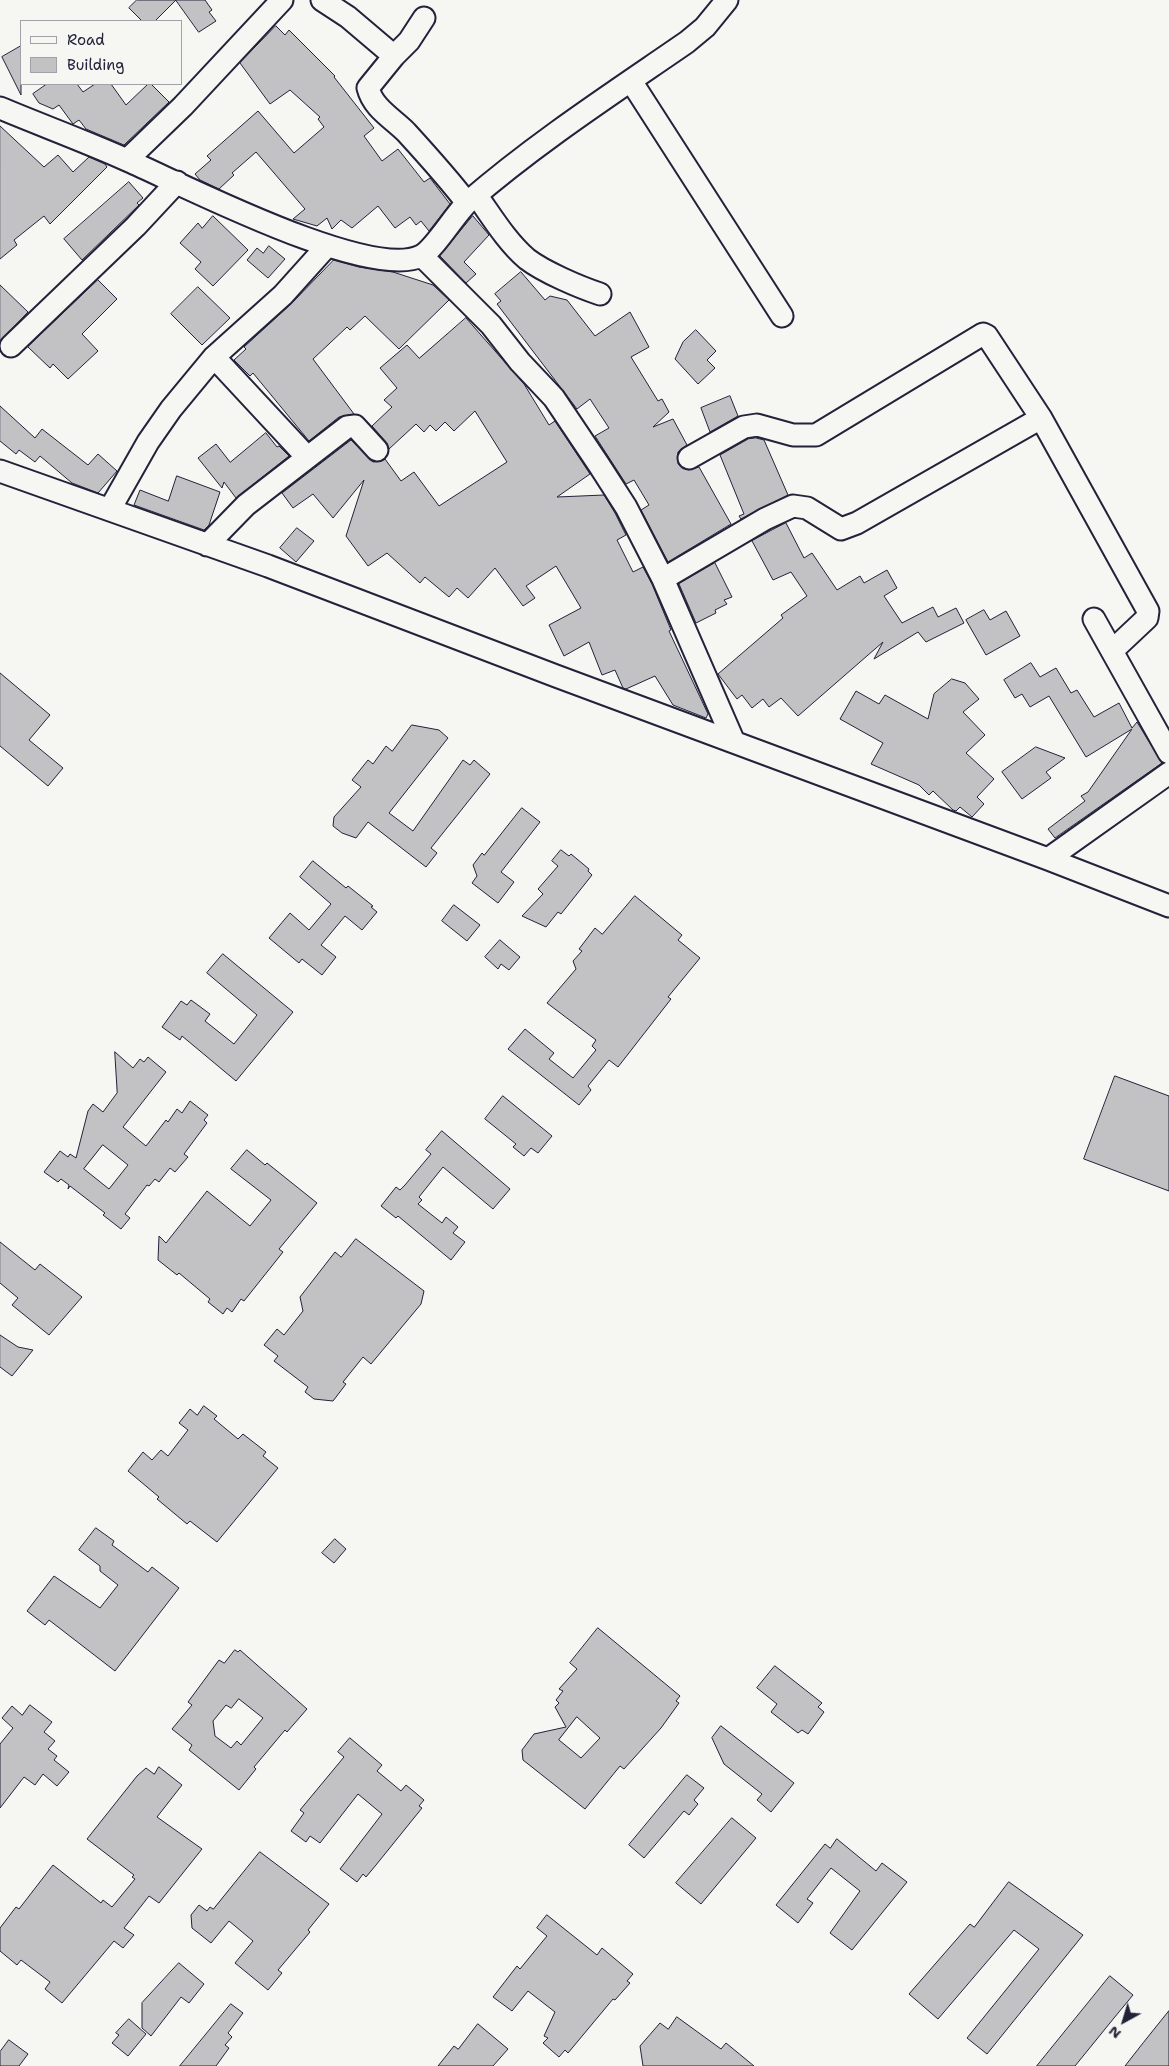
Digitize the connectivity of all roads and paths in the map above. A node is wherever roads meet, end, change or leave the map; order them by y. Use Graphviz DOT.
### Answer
graph roads {
  1 [pos="282,0"];
  2 [pos="322,0"];
  3 [pos="727,0"];
  4 [pos="424,18"];
  5 [pos="394,56"];
  6 [pos="631,81"];
  7 [pos="0,108"];
  8 [pos="127,160"];
  9 [pos="177,182"];
  10 [pos="472,199"];
  11 [pos="327,246"];
  12 [pos="422,256"];
  13 [pos="600,294"];
  14 [pos="782,316"];
  15 [pos="12,346"];
  16 [pos="214,357"];
  17 [pos="1041,418"];
  18 [pos="377,450"];
  19 [pos="306,456"];
  20 [pos="688,458"];
  21 [pos="0,471"];
  22 [pos="110,509"];
  23 [pos="207,545"];
  24 [pos="663,578"];
  25 [pos="1094,619"];
  26 [pos="1112,650"];
  27 [pos="734,742"];
  28 [pos="1169,753"];
  29 [pos="1169,773"];
  30 [pos="1048,859"];
  31 [pos="1169,906"];
  1 -- 8 [label="street"];
  2 -- 5 [label="street"];
  3 -- 6 [label="street"];
  4 -- 5 [label="street"];
  5 -- 10 [label="street"];
  6 -- 10 [label="street"];
  6 -- 14 [label="street"];
  7 -- 8 [label="street"];
  8 -- 9 [label="street"];
  9 -- 11 [label="street"];
  9 -- 15 [label="street"];
  10 -- 12 [label="street"];
  10 -- 13 [label="street"];
  11 -- 12 [label="street"];
  11 -- 16 [label="street"];
  12 -- 24 [label="street"];
  16 -- 19 [label="street"];
  16 -- 22 [label="street"];
  17 -- 20 [label="street"];
  17 -- 24 [label="street"];
  17 -- 26 [label="street"];
  18 -- 19 [label="street"];
  19 -- 23 [label="street"];
  21 -- 22 [label="street"];
  22 -- 23 [label="street"];
  23 -- 27 [label="street"];
  24 -- 27 [label="street"];
  25 -- 26 [label="street"];
  26 -- 28 [label="street"];
  27 -- 30 [label="street"];
  29 -- 30 [label="street"];
  30 -- 31 [label="street"];
}
